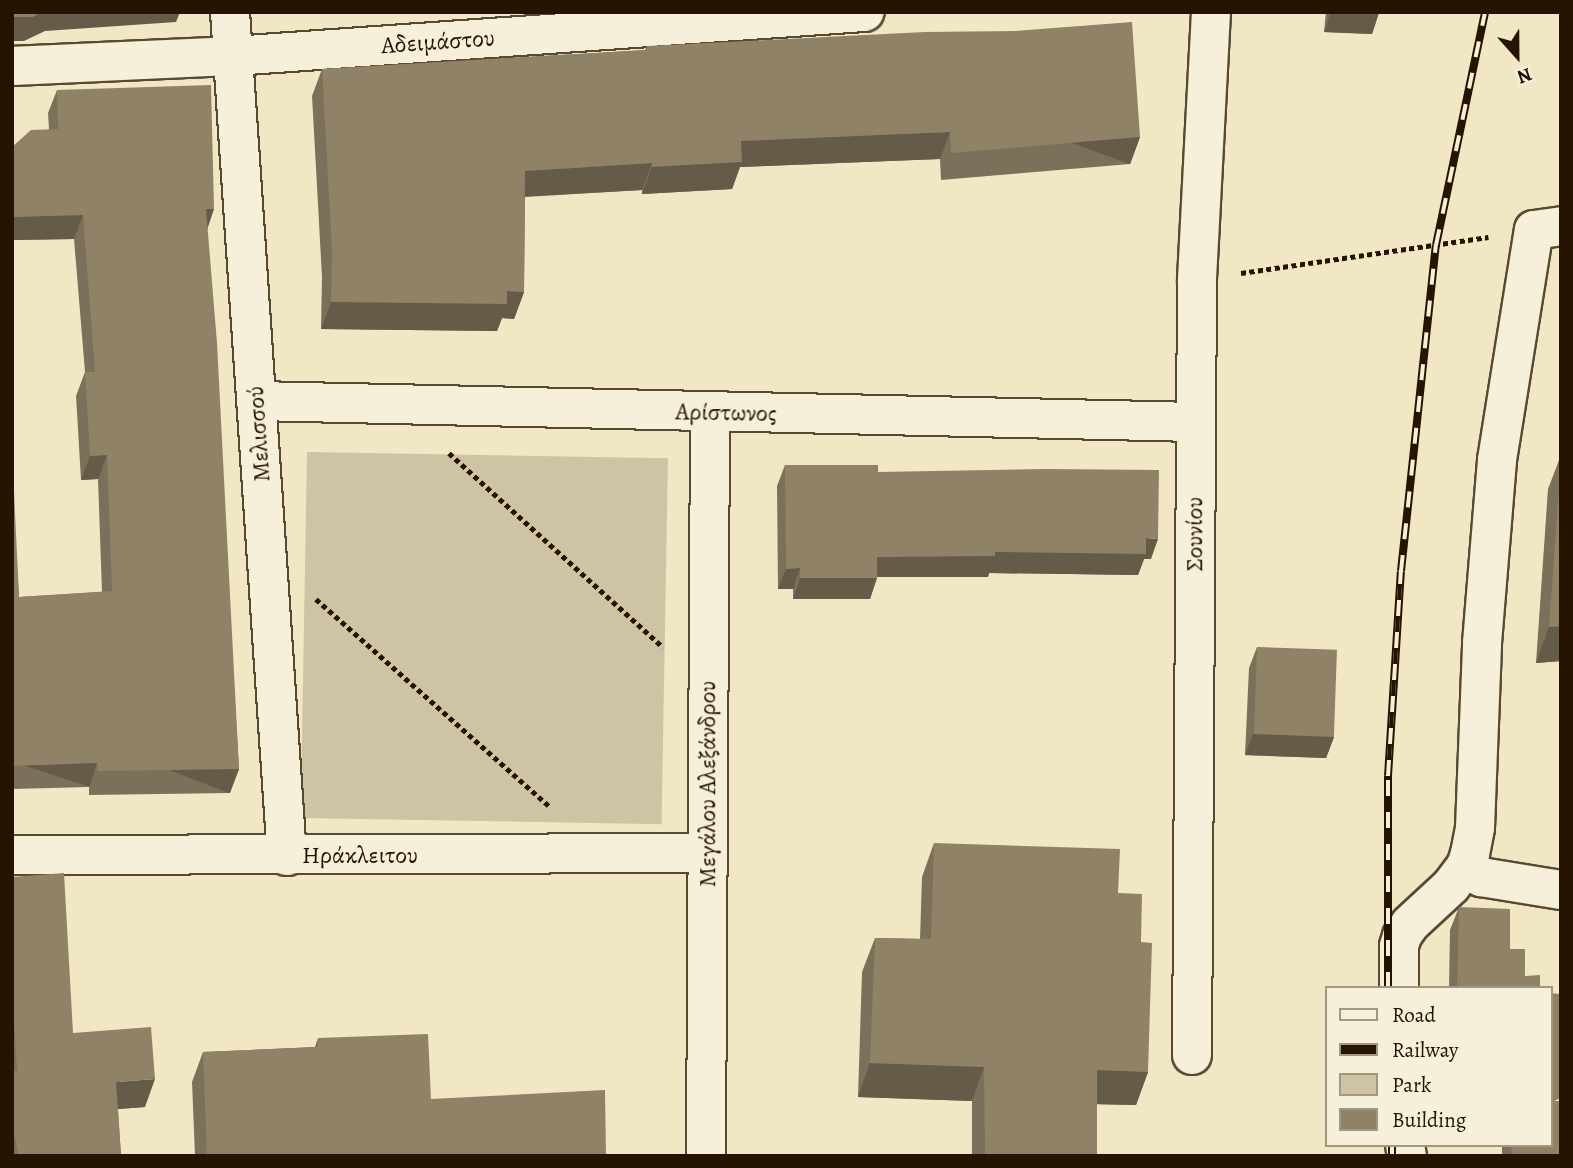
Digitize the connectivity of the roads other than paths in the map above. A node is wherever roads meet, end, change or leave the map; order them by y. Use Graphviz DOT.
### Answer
graph roads {
  1 [pos="230,12"];
  2 [pos="864,12"];
  3 [pos="1211,12"];
  4 [pos="233,56"];
  5 [pos="12,66"];
  6 [pos="1548,228"];
  7 [pos="256,401"];
  8 [pos="710,413"];
  9 [pos="1195,422"];
  10 [pos="708,853"];
  11 [pos="12,855"];
  12 [pos="287,856"];
  13 [pos="1466,866"];
  14 [pos="1561,890"];
  15 [pos="1399,986"];
  16 [pos="1192,1055"];
  17 [pos="706,1156"];
  1 -- 4 [label="street, Μελισσού"];
  2 -- 4 [label="street, Αδειμάστου"];
  3 -- 9 [label="street, Σουνίου"];
  4 -- 5 [label="street, Αδειμάστου"];
  4 -- 7 [label="street, Μελισσού"];
  6 -- 13 [label="street"];
  7 -- 8 [label="street, Αρίστωνος"];
  7 -- 12 [label="street, Μελισσού"];
  8 -- 9 [label="street, Αρίστωνος"];
  8 -- 10 [label="street, Μεγάλου Αλεξάνδρου"];
  9 -- 16 [label="street, Σουνίου"];
  10 -- 12 [label="street, Ηράκλειτου"];
  10 -- 17 [label="street, Μεγάλου Αλεξάνδρου"];
  11 -- 12 [label="street, Ηράκλειτου"];
  13 -- 14 [label="street"];
  13 -- 15 [label="street"];
}
